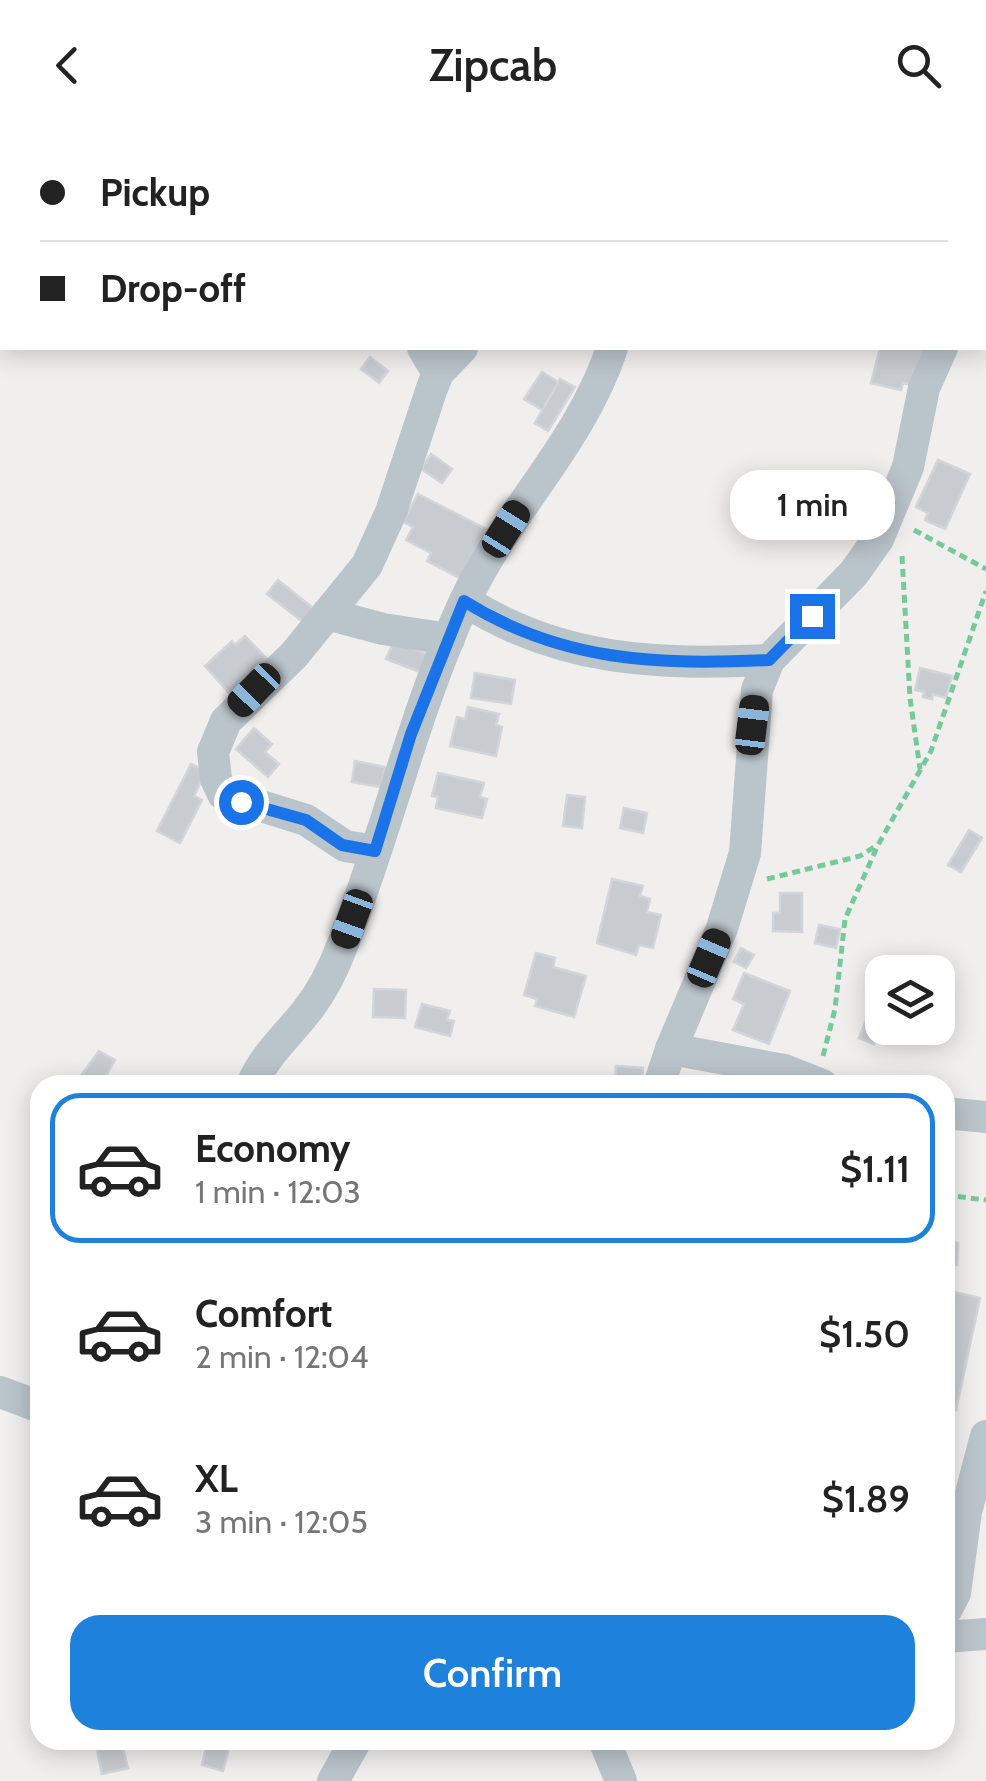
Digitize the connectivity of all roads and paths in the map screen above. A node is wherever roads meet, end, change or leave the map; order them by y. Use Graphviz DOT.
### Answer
graph roads {
  1 [pos="457,350"];
  2 [pos="611,350"];
  3 [pos="941,350"];
  4 [pos="431,360"];
  5 [pos="895,520"];
  6 [pos="986,569"];
  7 [pos="986,591"];
  8 [pos="464,601"];
  9 [pos="327,614"];
  10 [pos="449,639"];
  11 [pos="769,660"];
  12 [pos="920,770"];
  13 [pos="878,845"];
  14 [pos="375,851"];
  15 [pos="733,888"];
  16 [pos="671,1049"];
  17 [pos="258,1075"];
  18 [pos="663,1075"];
  19 [pos="796,1075"];
  20 [pos="821,1075"];
  21 [pos="955,1114"];
  22 [pos="986,1117"];
  23 [pos="955,1196"];
  24 [pos="986,1200"];
  25 [pos="0,1392"];
  26 [pos="30,1403"];
  27 [pos="986,1436"];
  28 [pos="955,1594"];
  29 [pos="986,1634"];
  30 [pos="955,1636"];
  31 [pos="350,1750"];
  32 [pos="608,1750"];
  33 [pos="333,1781"];
  34 [pos="620,1781"];
  1 -- 4 [label="street"];
  2 -- 8 [label="street"];
  3 -- 5 [label="street"];
  4 -- 9 [label="street"];
  5 -- 6 [label="path"];
  5 -- 11 [label="street"];
  5 -- 12 [label="path"];
  7 -- 12 [label="path"];
  8 -- 10 [label="street"];
  8 -- 11 [label="street"];
  9 -- 10 [label="street"];
  9 -- 14 [label="street"];
  10 -- 14 [label="street"];
  11 -- 15 [label="street"];
  12 -- 13 [label="path"];
  13 -- 15 [label="path"];
  13 -- 20 [label="path"];
  14 -- 17 [label="street"];
  15 -- 16 [label="street"];
  16 -- 18 [label="street"];
  16 -- 19 [label="street"];
  21 -- 22 [label="street"];
  23 -- 24 [label="path"];
  25 -- 26 [label="street"];
  27 -- 28 [label="street"];
  29 -- 30 [label="street"];
  31 -- 33 [label="street"];
  32 -- 34 [label="street"];
}
